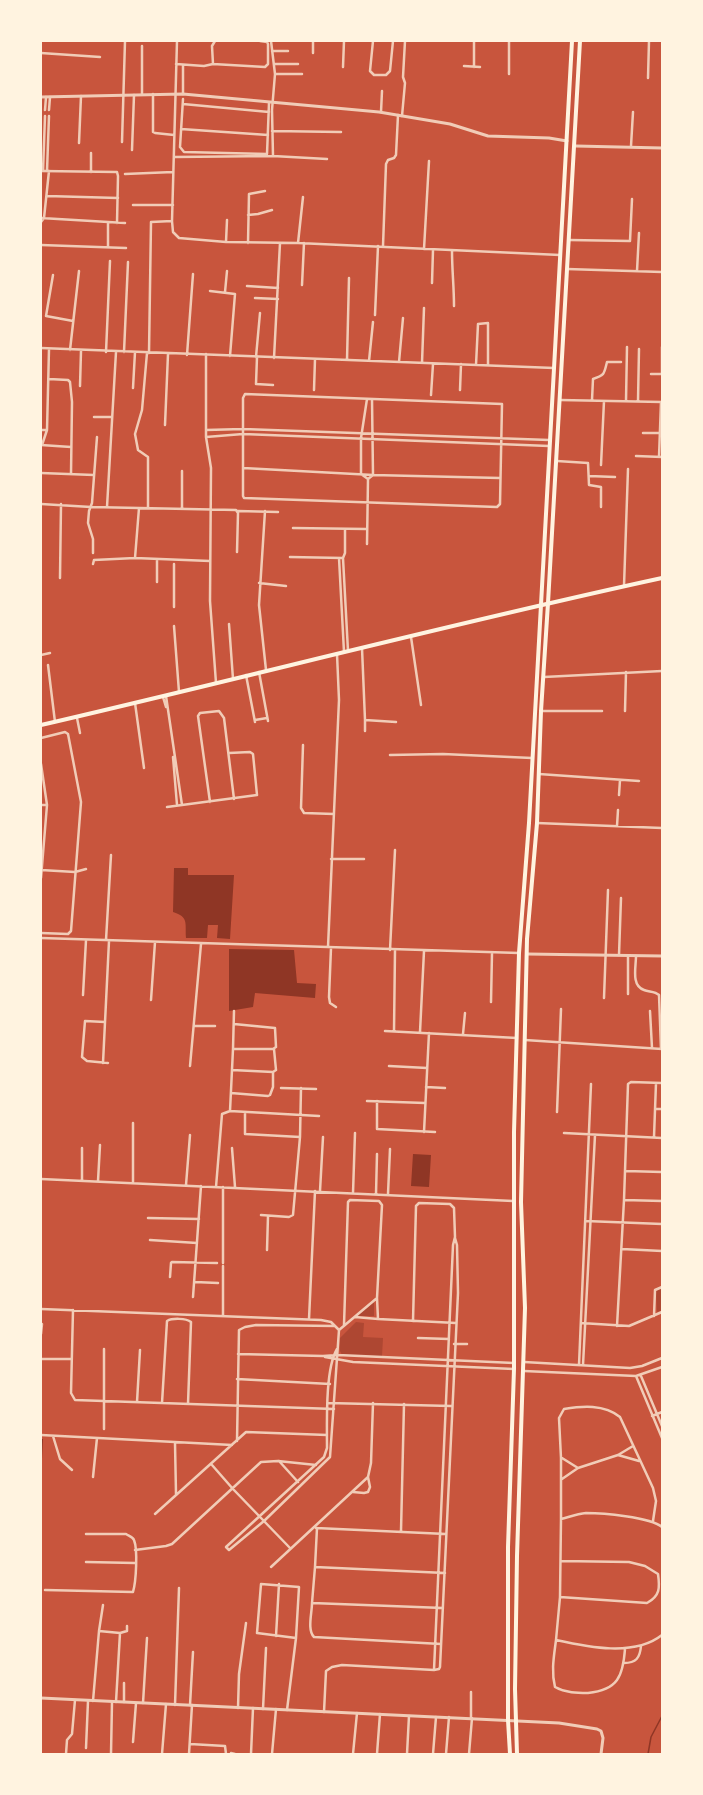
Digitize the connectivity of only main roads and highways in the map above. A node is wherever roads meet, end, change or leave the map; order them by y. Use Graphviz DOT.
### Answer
graph roads {
  1 [pos="572,41"];
  2 [pos="580,41"];
  3 [pos="556,319"];
  4 [pos="564,319"];
  5 [pos="662,578"];
  6 [pos="548,603"];
  7 [pos="541,604"];
  8 [pos="41,725"];
  9 [pos="525,880"];
  10 [pos="532,880"];
  11 [pos="508,1559"];
  12 [pos="517,1560"];
  13 [pos="510,1754"];
  14 [pos="517,1754"];
  1 -- 3 [label="main road"];
  2 -- 4 [label="main road"];
  3 -- 4 [label="main road"];
  3 -- 7 [label="main road"];
  4 -- 6 [label="main road"];
  5 -- 6 [label="main road"];
  6 -- 7 [label="main road"];
  6 -- 10 [label="main road"];
  7 -- 8 [label="main road"];
  7 -- 9 [label="main road"];
  9 -- 10 [label="main road"];
  9 -- 11 [label="main road"];
  10 -- 12 [label="main road"];
  11 -- 12 [label="main road"];
  11 -- 13 [label="main road"];
  12 -- 14 [label="main road"];
}
